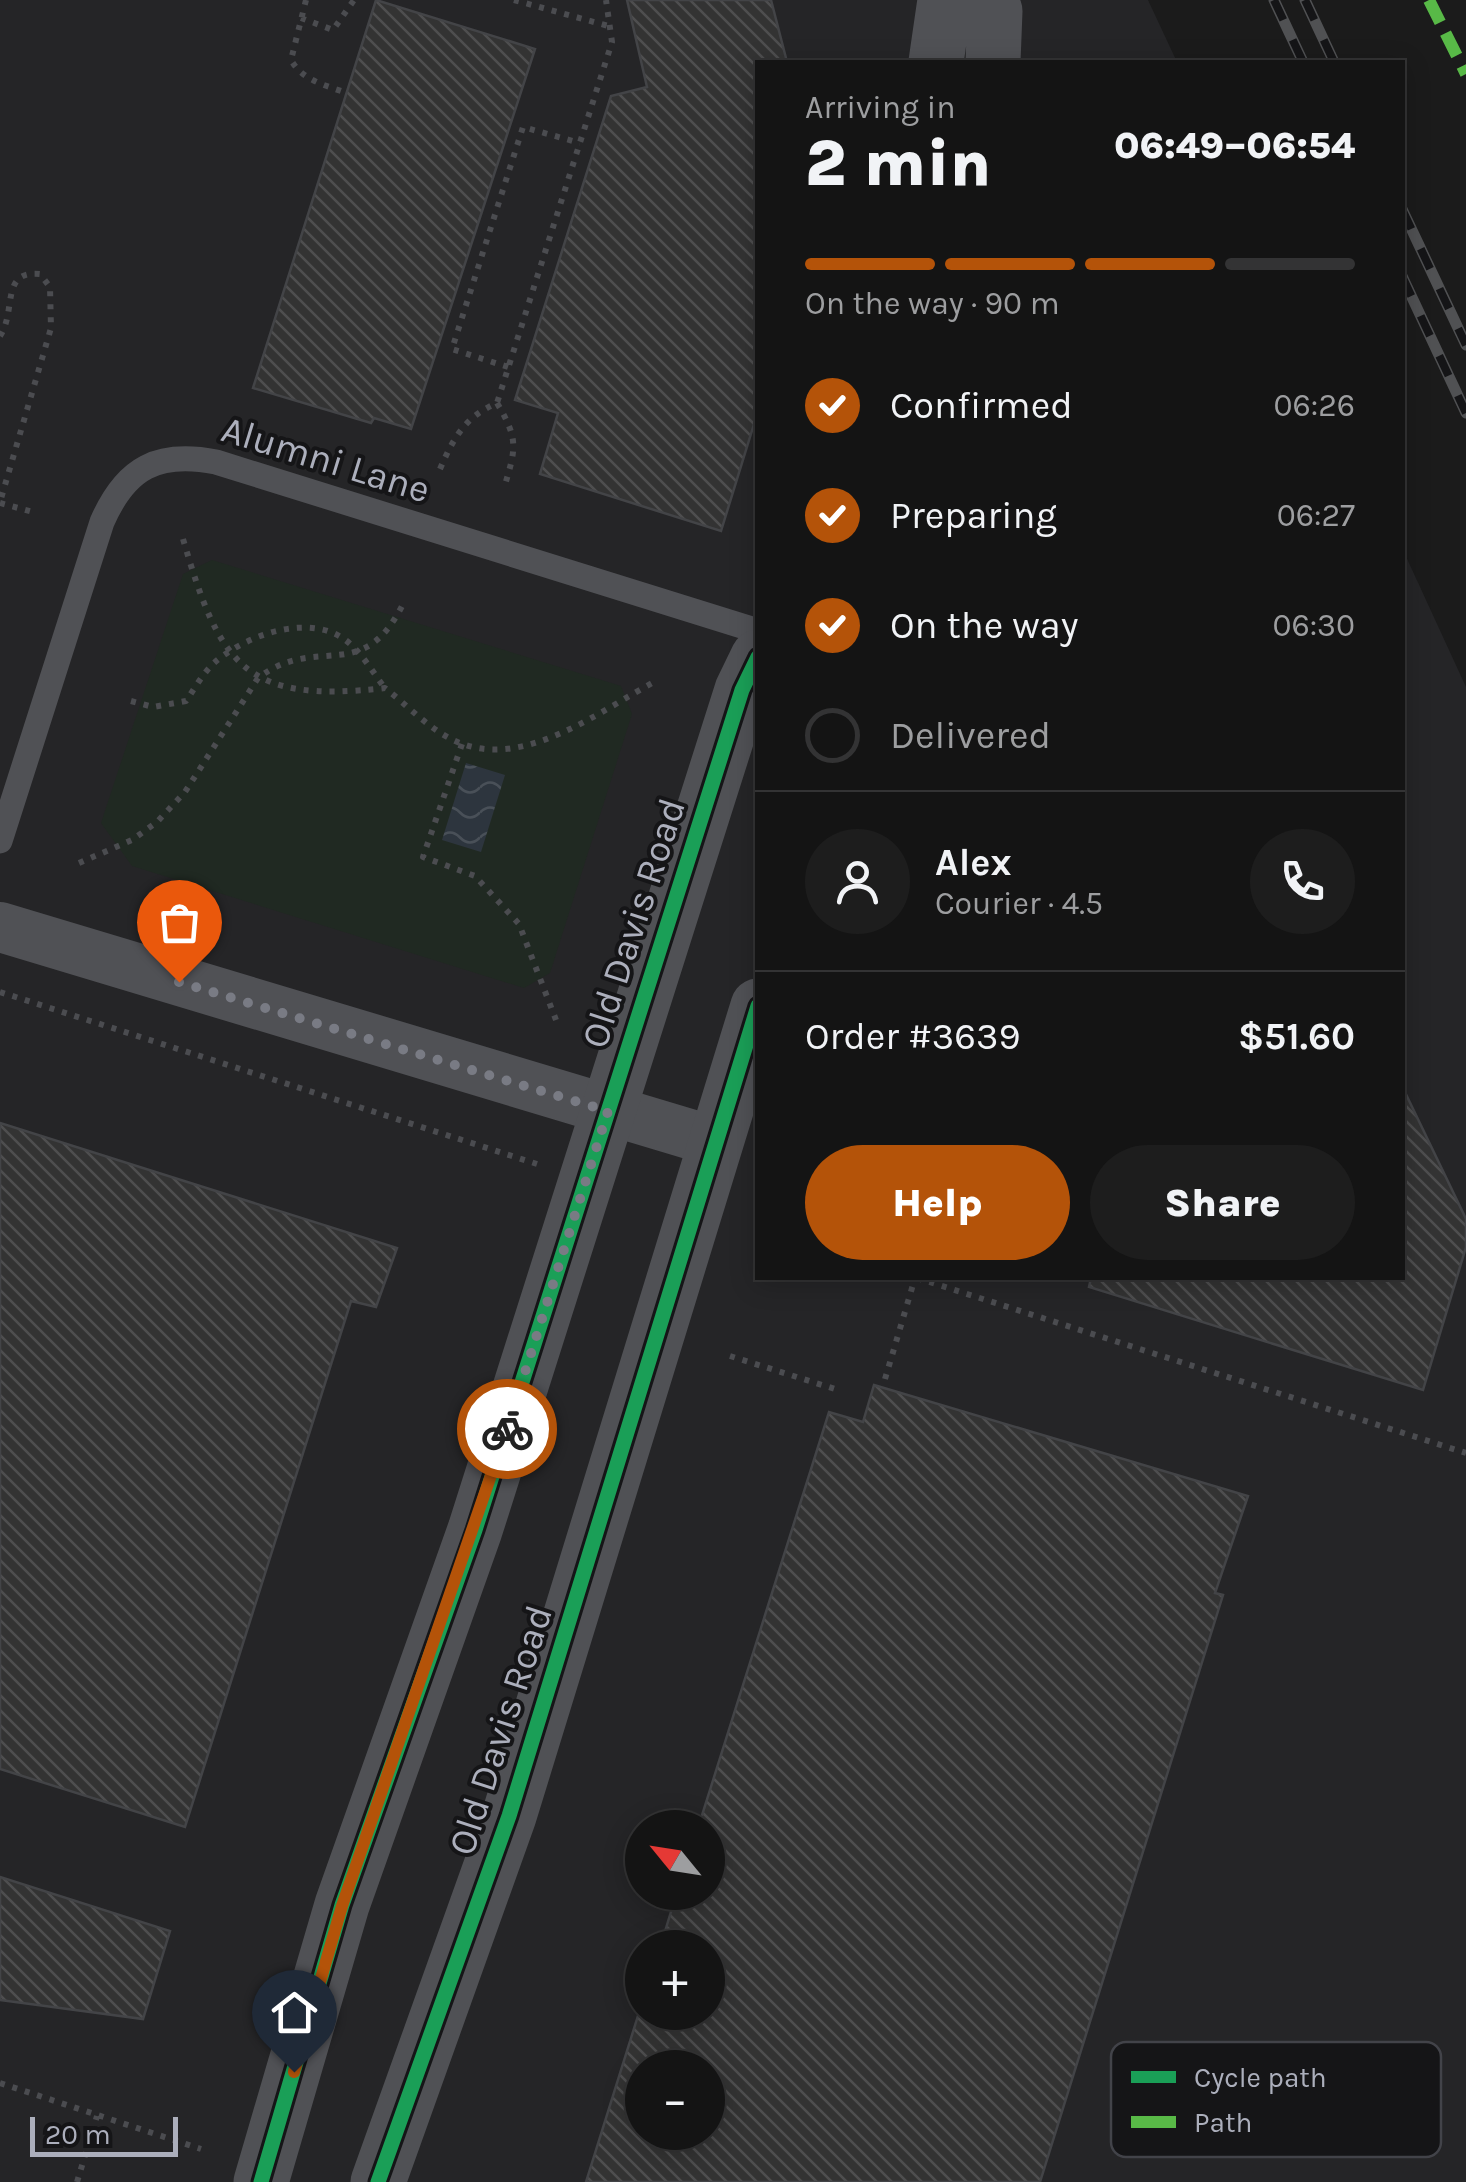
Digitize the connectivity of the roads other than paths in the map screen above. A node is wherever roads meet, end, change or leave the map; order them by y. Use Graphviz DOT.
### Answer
graph roads {
  1 [pos="945,0"];
  2 [pos="991,0"];
  3 [pos="936,60"];
  4 [pos="992,60"];
  5 [pos="755,630"];
  6 [pos="755,662"];
  7 [pos="0,841"];
  8 [pos="0,927"];
  9 [pos="755,1016"];
  10 [pos="608,1111"];
  11 [pos="716,1142"];
  12 [pos="261,2182"];
  13 [pos="378,2182"];
  1 -- 3 [label="street"];
  2 -- 4 [label="street"];
  5 -- 7 [label="lane, Alumni Lane"];
  6 -- 10 [label="street, Old Davis Road"];
  8 -- 10 [label="street"];
  9 -- 11 [label="street, Old Davis Road"];
  10 -- 11 [label="street"];
  10 -- 12 [label="street, Old Davis Road"];
  11 -- 13 [label="street, Old Davis Road"];
}
